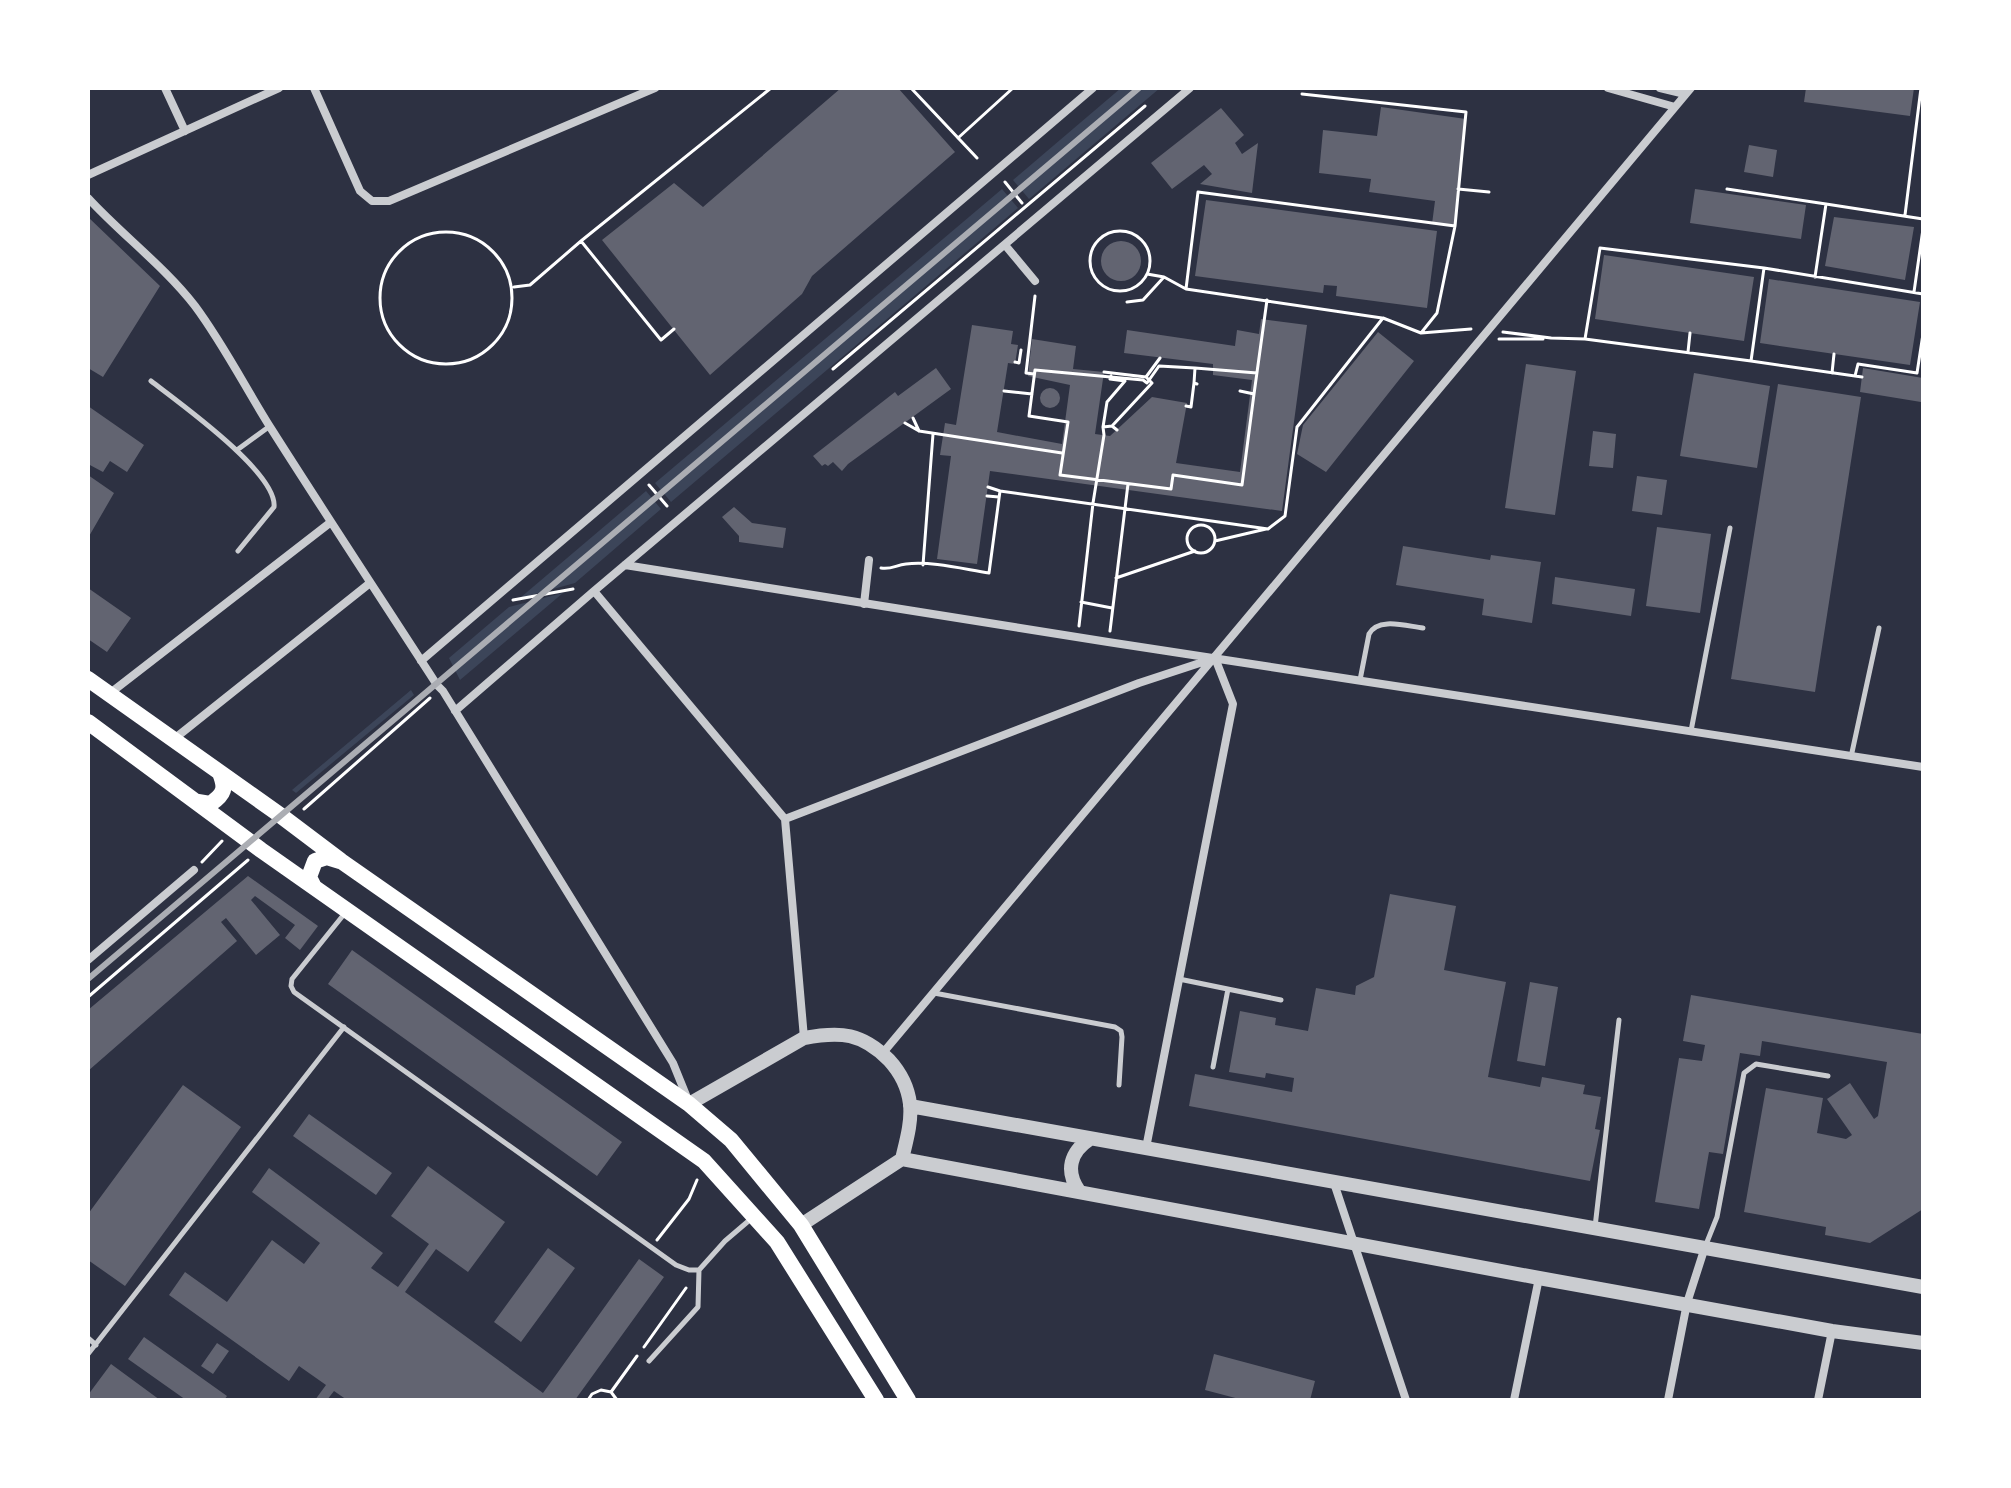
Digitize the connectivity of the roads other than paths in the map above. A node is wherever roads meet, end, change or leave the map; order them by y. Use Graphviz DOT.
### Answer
graph roads {
  1 [pos="165,88"];
  2 [pos="279,88"];
  3 [pos="314,88"];
  4 [pos="655,88"];
  5 [pos="1093,88"];
  6 [pos="1190,88"];
  7 [pos="1609,88"];
  8 [pos="1660,88"];
  9 [pos="1688,91"];
  10 [pos="1675,107"];
  11 [pos="185,131"];
  12 [pos="88,175"];
  13 [pos="88,198"];
  14 [pos="1005,245"];
  15 [pos="1035,281"];
  16 [pos="151,381"];
  17 [pos="270,426"];
  18 [pos="237,450"];
  19 [pos="331,522"];
  20 [pos="1730,528"];
  21 [pos="238,551"];
  22 [pos="868,563"];
  23 [pos="625,565"];
  24 [pos="370,583"];
  25 [pos="594,591"];
  26 [pos="864,604"];
  27 [pos="1423,628"];
  28 [pos="1879,628"];
  29 [pos="1215,658"];
  30 [pos="421,661"];
  31 [pos="88,679"];
  32 [pos="1359,681"];
  33 [pos="109,694"];
  34 [pos="455,711"];
  35 [pos="88,722"];
  36 [pos="1691,732"];
  37 [pos="173,740"];
  38 [pos="1851,758"];
  39 [pos="1923,767"];
  40 [pos="220,773"];
  41 [pos="198,802"];
  42 [pos="785,819"];
  43 [pos="341,861"];
  44 [pos="194,870"];
  45 [pos="313,885"];
  46 [pos="348,910"];
  47 [pos="88,960"];
  48 [pos="1179,979"];
  49 [pos="1228,989"];
  50 [pos="933,993"];
  51 [pos="1281,1000"];
  52 [pos="1619,1020"];
  53 [pos="344,1027"];
  54 [pos="804,1038"];
  55 [pos="882,1054"];
  56 [pos="1213,1067"];
  57 [pos="1828,1076"];
  58 [pos="1119,1085"];
  59 [pos="689,1104"];
  60 [pos="910,1106"];
  61 [pos="1090,1139"];
  62 [pos="1146,1148"];
  63 [pos="902,1159"];
  64 [pos="1334,1183"];
  65 [pos="1079,1191"];
  66 [pos="755,1215"];
  67 [pos="801,1225"];
  68 [pos="1594,1228"];
  69 [pos="777,1242"];
  70 [pos="1353,1242"];
  71 [pos="1705,1247"];
  72 [pos="699,1270"];
  73 [pos="1539,1278"];
  74 [pos="1923,1287"];
  75 [pos="1687,1303"];
  76 [pos="1832,1331"];
  77 [pos="88,1338"];
  78 [pos="1923,1343"];
  79 [pos="96,1345"];
  80 [pos="88,1354"];
  81 [pos="649,1361"];
  82 [pos="876,1400"];
  83 [pos="908,1400"];
  84 [pos="1406,1400"];
  85 [pos="1514,1400"];
  86 [pos="1668,1400"];
  87 [pos="1818,1400"];
  1 -- 11 [label="street"];
  2 -- 11 [label="street"];
  3 -- 4 [label="street"];
  5 -- 30 [label="street"];
  6 -- 14 [label="street"];
  7 -- 10 [label="street"];
  8 -- 9 [label="street"];
  9 -- 10 [label="street"];
  10 -- 29 [label="street"];
  11 -- 12 [label="street"];
  13 -- 17 [label="street"];
  14 -- 15 [label="street"];
  14 -- 23 [label="street"];
  16 -- 18 [label="lane"];
  17 -- 18 [label="lane"];
  17 -- 19 [label="street"];
  18 -- 21 [label="lane"];
  19 -- 24 [label="street"];
  19 -- 33 [label="street"];
  20 -- 36 [label="lane"];
  22 -- 26 [label="street"];
  23 -- 25 [label="street"];
  23 -- 26 [label="street"];
  24 -- 30 [label="street"];
  24 -- 37 [label="street"];
  25 -- 34 [label="street"];
  25 -- 42 [label="street"];
  26 -- 29 [label="street"];
  27 -- 32 [label="lane"];
  28 -- 38 [label="lane"];
  29 -- 32 [label="street"];
  29 -- 42 [label="street"];
  29 -- 48 [label="street"];
  29 -- 50 [label="street"];
  30 -- 34 [label="street"];
  31 -- 33 [label="main road"];
  32 -- 36 [label="street"];
  33 -- 37 [label="main road"];
  34 -- 59 [label="street"];
  35 -- 41 [label="main road"];
  36 -- 38 [label="street"];
  37 -- 40 [label="main road"];
  38 -- 39 [label="street"];
  40 -- 41 [label="main road"];
  40 -- 43 [label="main road"];
  41 -- 45 [label="main road"];
  42 -- 54 [label="street"];
  43 -- 45 [label="main road"];
  43 -- 59 [label="main road"];
  44 -- 47 [label="street"];
  45 -- 46 [label="main road"];
  46 -- 53 [label="lane"];
  46 -- 66 [label="main road"];
  48 -- 49 [label="lane"];
  48 -- 62 [label="street"];
  49 -- 51 [label="lane"];
  49 -- 56 [label="lane"];
  50 -- 55 [label="street"];
  50 -- 58 [label="lane"];
  52 -- 68 [label="lane"];
  53 -- 72 [label="lane"];
  53 -- 79 [label="lane"];
  54 -- 55 [label="street"];
  54 -- 59 [label="street"];
  55 -- 60 [label="street"];
  57 -- 71 [label="lane"];
  59 -- 67 [label="main road"];
  60 -- 61 [label="street"];
  60 -- 63 [label="street"];
  61 -- 62 [label="street"];
  61 -- 65 [label="street"];
  62 -- 64 [label="street"];
  63 -- 65 [label="street"];
  63 -- 67 [label="street"];
  64 -- 68 [label="street"];
  64 -- 70 [label="street"];
  65 -- 70 [label="street"];
  66 -- 69 [label="main road"];
  66 -- 72 [label="lane"];
  67 -- 69 [label="main road"];
  67 -- 83 [label="main road"];
  68 -- 71 [label="street"];
  69 -- 82 [label="main road"];
  70 -- 73 [label="street"];
  70 -- 84 [label="street"];
  71 -- 74 [label="street"];
  71 -- 75 [label="street"];
  72 -- 81 [label="lane"];
  73 -- 75 [label="street"];
  73 -- 85 [label="street"];
  75 -- 76 [label="street"];
  75 -- 86 [label="street"];
  76 -- 78 [label="street"];
  76 -- 87 [label="street"];
  77 -- 79 [label="lane"];
  79 -- 80 [label="lane"];
}
